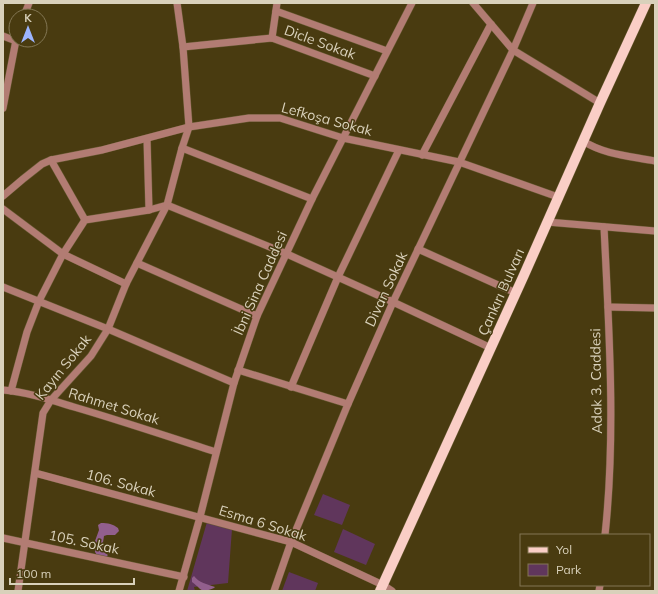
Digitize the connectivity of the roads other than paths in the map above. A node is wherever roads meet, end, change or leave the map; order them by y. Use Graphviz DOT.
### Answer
graph roads {
  1 [pos="177,3"];
  2 [pos="277,3"];
  3 [pos="412,3"];
  4 [pos="473,3"];
  5 [pos="534,3"];
  6 [pos="645,3"];
  7 [pos="276,11"];
  8 [pos="491,24"];
  9 [pos="272,38"];
  10 [pos="183,47"];
  11 [pos="15,48"];
  12 [pos="513,50"];
  13 [pos="388,51"];
  14 [pos="375,76"];
  15 [pos="600,103"];
  16 [pos="3,108"];
  17 [pos="189,128"];
  18 [pos="343,138"];
  19 [pos="147,139"];
  20 [pos="583,141"];
  21 [pos="182,148"];
  22 [pos="399,150"];
  23 [pos="422,155"];
  24 [pos="51,160"];
  25 [pos="655,161"];
  26 [pos="460,162"];
  27 [pos="3,196"];
  28 [pos="558,197"];
  29 [pos="312,199"];
  30 [pos="167,205"];
  31 [pos="3,209"];
  32 [pos="149,210"];
  33 [pos="85,220"];
  34 [pos="547,222"];
  35 [pos="604,227"];
  36 [pos="655,231"];
  37 [pos="418,249"];
  38 [pos="63,254"];
  39 [pos="287,254"];
  40 [pos="137,263"];
  41 [pos="338,277"];
  42 [pos="126,284"];
  43 [pos="3,287"];
  44 [pos="516,293"];
  45 [pos="39,301"];
  46 [pos="393,302"];
  47 [pos="608,307"];
  48 [pos="655,308"];
  49 [pos="257,316"];
  50 [pos="108,329"];
  51 [pos="491,348"];
  52 [pos="238,370"];
  53 [pos="234,382"];
  54 [pos="291,386"];
  55 [pos="3,390"];
  56 [pos="11,390"];
  57 [pos="51,400"];
  58 [pos="348,404"];
  59 [pos="216,452"];
  60 [pos="35,473"];
  61 [pos="200,517"];
  62 [pos="605,534"];
  63 [pos="3,538"];
  64 [pos="291,542"];
  65 [pos="24,543"];
  66 [pos="184,577"];
  67 [pos="381,588"];
  68 [pos="18,591"];
  69 [pos="179,591"];
  70 [pos="274,591"];
  71 [pos="392,591"];
  1 -- 10 [label="street"];
  2 -- 7 [label="street"];
  3 -- 13 [label="street, İbni Sina Caddesi"];
  4 -- 8 [label="street"];
  5 -- 12 [label="street, Divan Sokak"];
  6 -- 15 [label="main road, Çankırı Bulvarı"];
  7 -- 9 [label="street"];
  7 -- 13 [label="street"];
  8 -- 12 [label="street"];
  8 -- 23 [label="street"];
  9 -- 10 [label="street, Dicle Sokak"];
  9 -- 14 [label="street, Dicle Sokak"];
  10 -- 17 [label="street"];
  11 -- 16 [label="street"];
  12 -- 15 [label="street"];
  12 -- 26 [label="street, Divan Sokak"];
  13 -- 14 [label="street, İbni Sina Caddesi"];
  14 -- 18 [label="street, İbni Sina Caddesi"];
  15 -- 20 [label="main road, Çankırı Bulvarı"];
  17 -- 18 [label="street, Lefkoşa Sokak"];
  17 -- 19 [label="street, Lefkoşa Sokak"];
  17 -- 21 [label="street, Kayın Sokak"];
  18 -- 22 [label="street, Lefkoşa Sokak"];
  18 -- 29 [label="street, İbni Sina Caddesi"];
  19 -- 24 [label="street, Lefkoşa Sokak"];
  19 -- 32 [label="street"];
  20 -- 25 [label="street"];
  20 -- 28 [label="main road, Çankırı Bulvarı"];
  21 -- 29 [label="street"];
  21 -- 30 [label="street, Kayın Sokak"];
  22 -- 23 [label="street, Lefkoşa Sokak"];
  22 -- 41 [label="street"];
  23 -- 26 [label="street, Lefkoşa Sokak"];
  24 -- 27 [label="street, Lefkoşa Sokak"];
  24 -- 33 [label="street"];
  26 -- 28 [label="street, Lefkoşa Sokak"];
  26 -- 37 [label="street, Divan Sokak"];
  28 -- 34 [label="main road, Çankırı Bulvarı"];
  29 -- 39 [label="street, İbni Sina Caddesi"];
  30 -- 32 [label="street"];
  30 -- 39 [label="street"];
  30 -- 40 [label="street, Kayın Sokak"];
  31 -- 38 [label="street"];
  32 -- 33 [label="street"];
  33 -- 38 [label="street"];
  34 -- 35 [label="street"];
  34 -- 44 [label="main road, Çankırı Bulvarı"];
  35 -- 36 [label="street"];
  35 -- 47 [label="street, Adak 3. Caddesi"];
  37 -- 44 [label="street"];
  37 -- 46 [label="street, Divan Sokak"];
  38 -- 42 [label="street"];
  38 -- 45 [label="street"];
  39 -- 41 [label="street"];
  39 -- 49 [label="street, İbni Sina Caddesi"];
  40 -- 42 [label="street, Kayın Sokak"];
  40 -- 49 [label="street"];
  41 -- 46 [label="street"];
  41 -- 54 [label="street"];
  42 -- 50 [label="street, Kayın Sokak"];
  43 -- 45 [label="street"];
  44 -- 51 [label="main road, Çankırı Bulvarı"];
  45 -- 50 [label="street"];
  45 -- 56 [label="street"];
  46 -- 51 [label="street"];
  46 -- 58 [label="street, Divan Sokak"];
  47 -- 48 [label="street"];
  47 -- 62 [label="street, Adak 3. Caddesi"];
  49 -- 52 [label="street, İbni Sina Caddesi"];
  50 -- 53 [label="street"];
  50 -- 57 [label="street, Kayın Sokak"];
  51 -- 67 [label="main road, Çankırı Bulvarı"];
  52 -- 53 [label="street, İbni Sina Caddesi"];
  52 -- 54 [label="street"];
  53 -- 59 [label="street, İbni Sina Caddesi"];
  54 -- 58 [label="street"];
  55 -- 56 [label="street, Rahmet Sokak"];
  56 -- 57 [label="street, Rahmet Sokak"];
  57 -- 59 [label="street, Rahmet Sokak"];
  57 -- 60 [label="street, Kayın Sokak"];
  58 -- 64 [label="street, Divan Sokak"];
  59 -- 61 [label="street, İbni Sina Caddesi"];
  60 -- 61 [label="street, 106. Sokak"];
  60 -- 65 [label="street, Kayın Sokak"];
  61 -- 64 [label="street, Esma 6 Sokak"];
  61 -- 66 [label="street, İbni Sina Caddesi"];
  63 -- 65 [label="street, 105. Sokak"];
  64 -- 67 [label="street, Esma 6 Sokak"];
  64 -- 70 [label="street, Divan Sokak"];
  65 -- 66 [label="street, 105. Sokak"];
  65 -- 68 [label="street, Kayın Sokak"];
  66 -- 69 [label="street, İbni Sina Caddesi"];
  67 -- 71 [label="street, Esma 6 Sokak"];
}
